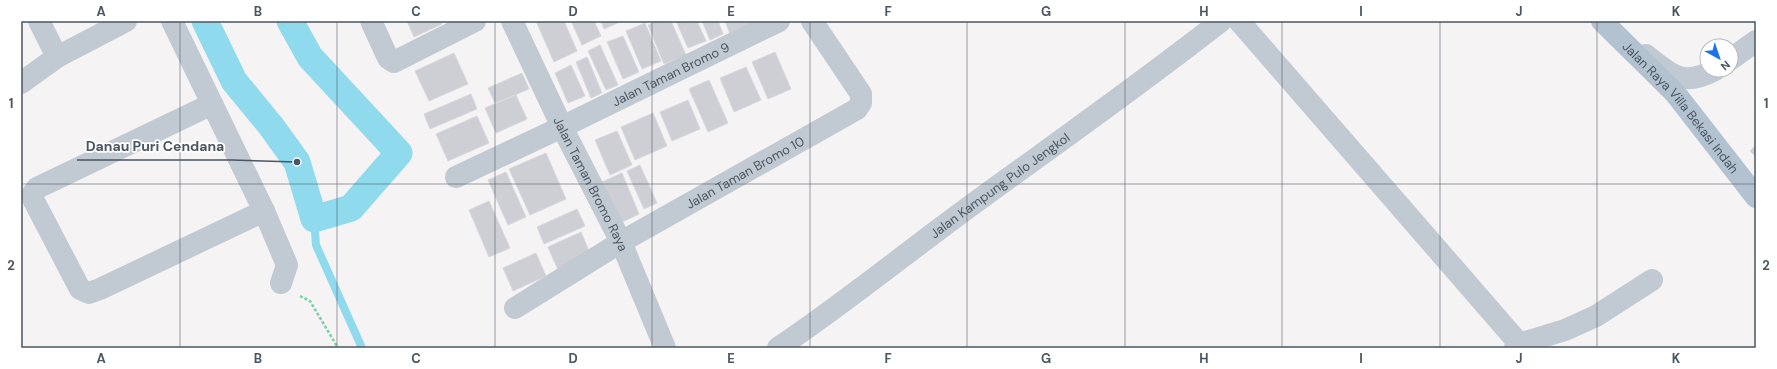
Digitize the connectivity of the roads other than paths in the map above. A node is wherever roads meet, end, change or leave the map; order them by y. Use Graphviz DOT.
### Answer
graph roads {
  1 [pos="39,21"];
  2 [pos="126,21"];
  3 [pos="172,21"];
  4 [pos="371,21"];
  5 [pos="475,21"];
  6 [pos="512,21"];
  7 [pos="779,21"];
  8 [pos="812,21"];
  9 [pos="1221,21"];
  10 [pos="1239,21"];
  11 [pos="1603,21"];
  12 [pos="1756,42"];
  13 [pos="1739,54"];
  14 [pos="57,57"];
  15 [pos="1699,78"];
  16 [pos="21,83"];
  17 [pos="212,104"];
  18 [pos="562,127"];
  19 [pos="456,177"];
  20 [pos="1756,197"];
  21 [pos="264,211"];
  22 [pos="621,242"];
  23 [pos="1652,280"];
  24 [pos="281,283"];
  25 [pos="516,308"];
  26 [pos="1519,347"];
  27 [pos="665,348"];
  28 [pos="778,348"];
  1 -- 14 [label="street"];
  2 -- 14 [label="street"];
  3 -- 17 [label="street"];
  4 -- 5 [label="street"];
  6 -- 18 [label="street, Jalan Taman Bromo Raya"];
  7 -- 18 [label="street, Jalan Taman Bromo 9"];
  8 -- 22 [label="street, Jalan Taman Bromo 10"];
  9 -- 28 [label="street, Jalan Kampung Pulo Jengkol"];
  10 -- 26 [label="street"];
  11 -- 15 [label="street"];
  11 -- 20 [label="main road, Jalan Raya Villa Bekasi Indah"];
  12 -- 13 [label="street"];
  14 -- 16 [label="street"];
  17 -- 21 [label="street"];
  17 -- 21 [label="street"];
  18 -- 19 [label="street, Jalan Taman Bromo 9"];
  18 -- 22 [label="street, Jalan Taman Bromo Raya"];
  21 -- 24 [label="street"];
  22 -- 25 [label="street, Jalan Taman Bromo 10"];
  22 -- 27 [label="street, Jalan Taman Bromo Raya"];
  23 -- 26 [label="street"];
}
